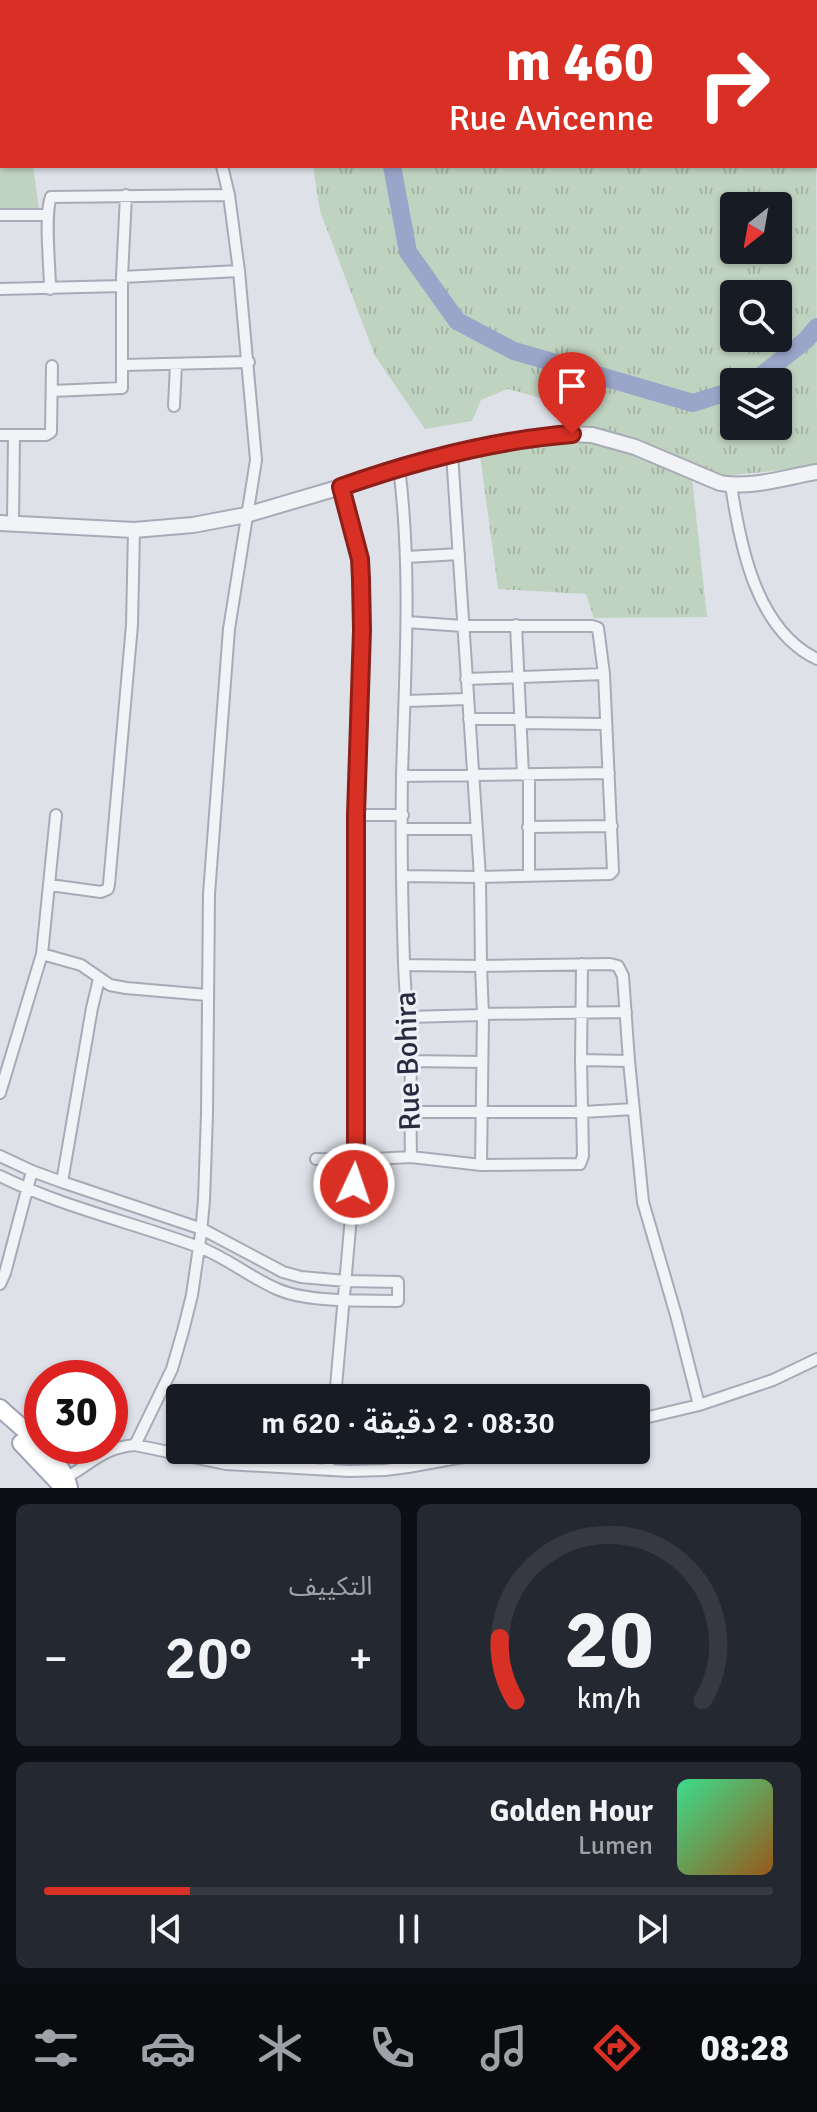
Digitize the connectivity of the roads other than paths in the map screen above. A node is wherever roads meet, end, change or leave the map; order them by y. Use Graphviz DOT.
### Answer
graph roads {
  1 [pos="222,168"];
  2 [pos="126,195"];
  3 [pos="229,195"];
  4 [pos="0,215"];
  5 [pos="48,215"];
  6 [pos="239,271"];
  7 [pos="122,281"];
  8 [pos="0,289"];
  9 [pos="50,289"];
  10 [pos="249,362"];
  11 [pos="176,364"];
  12 [pos="123,365"];
  13 [pos="52,366"];
  14 [pos="52,391"];
  15 [pos="174,406"];
  16 [pos="0,435"];
  17 [pos="14,435"];
  18 [pos="452,453"];
  19 [pos="399,467"];
  20 [pos="817,472"];
  21 [pos="731,485"];
  22 [pos="341,487"];
  23 [pos="246,515"];
  24 [pos="6,524"];
  25 [pos="134,530"];
  26 [pos="459,554"];
  27 [pos="407,557"];
  28 [pos="407,622"];
  29 [pos="516,625"];
  30 [pos="463,626"];
  31 [pos="817,659"];
  32 [pos="604,674"];
  33 [pos="518,677"];
  34 [pos="466,679"];
  35 [pos="467,699"];
  36 [pos="406,701"];
  37 [pos="469,719"];
  38 [pos="520,721"];
  39 [pos="605,724"];
  40 [pos="609,773"];
  41 [pos="473,774"];
  42 [pos="526,775"];
  43 [pos="402,776"];
  44 [pos="56,815"];
  45 [pos="356,815"];
  46 [pos="403,815"];
  47 [pos="612,826"];
  48 [pos="528,827"];
  49 [pos="403,829"];
  50 [pos="476,829"];
  51 [pos="529,875"];
  52 [pos="403,876"];
  53 [pos="480,877"];
  54 [pos="50,885"];
  55 [pos="42,954"];
  56 [pos="582,964"];
  57 [pos="404,965"];
  58 [pos="481,966"];
  59 [pos="99,979"];
  60 [pos="207,995"];
  61 [pos="626,1012"];
  62 [pos="581,1013"];
  63 [pos="482,1014"];
  64 [pos="407,1017"];
  65 [pos="581,1060"];
  66 [pos="410,1061"];
  67 [pos="629,1061"];
  68 [pos="482,1062"];
  69 [pos="0,1093"];
  70 [pos="634,1109"];
  71 [pos="410,1112"];
  72 [pos="482,1112"];
  73 [pos="583,1112"];
  74 [pos="0,1156"];
  75 [pos="411,1157"];
  76 [pos="316,1159"];
  77 [pos="356,1160"];
  78 [pos="481,1165"];
  79 [pos="32,1171"];
  80 [pos="0,1176"];
  81 [pos="62,1182"];
  82 [pos="27,1190"];
  83 [pos="202,1229"];
  84 [pos="199,1247"];
  85 [pos="346,1281"];
  86 [pos="0,1284"];
  87 [pos="344,1300"];
  88 [pos="817,1359"];
  89 [pos="336,1384"];
  90 [pos="699,1405"];
  91 [pos="0,1408"];
  92 [pos="650,1417"];
  93 [pos="0,1423"];
  94 [pos="135,1445"];
  95 [pos="329,1464"];
  96 [pos="420,1464"];
  97 [pos="328,1470"];
  98 [pos="63,1484"];
  1 -- 3 [label="street"];
  2 -- 3 [label="street"];
  2 -- 5 [label="street"];
  2 -- 7 [label="street"];
  3 -- 6 [label="street"];
  4 -- 5 [label="street"];
  5 -- 9 [label="street"];
  6 -- 7 [label="street"];
  6 -- 10 [label="street"];
  7 -- 9 [label="street"];
  7 -- 12 [label="street"];
  8 -- 9 [label="street"];
  10 -- 11 [label="street"];
  10 -- 23 [label="street"];
  11 -- 12 [label="street"];
  11 -- 15 [label="street"];
  12 -- 14 [label="street"];
  13 -- 14 [label="street"];
  14 -- 17 [label="street"];
  16 -- 17 [label="street"];
  17 -- 24 [label="street"];
  18 -- 19 [label="street"];
  18 -- 21 [label="street"];
  18 -- 26 [label="street"];
  19 -- 22 [label="street"];
  19 -- 27 [label="street, Rue Bohira"];
  20 -- 21 [label="street"];
  21 -- 31 [label="street"];
  22 -- 23 [label="street"];
  22 -- 45 [label="street"];
  23 -- 25 [label="street"];
  23 -- 60 [label="street"];
  24 -- 25 [label="street"];
  25 -- 54 [label="street"];
  26 -- 27 [label="street"];
  26 -- 30 [label="street"];
  27 -- 28 [label="street, Rue Bohira"];
  28 -- 30 [label="street"];
  28 -- 36 [label="street, Rue Bohira"];
  29 -- 30 [label="street"];
  29 -- 32 [label="street"];
  29 -- 33 [label="street"];
  30 -- 34 [label="street"];
  32 -- 33 [label="street"];
  32 -- 39 [label="street"];
  33 -- 34 [label="street"];
  33 -- 38 [label="street"];
  34 -- 35 [label="street"];
  35 -- 36 [label="street"];
  35 -- 37 [label="street"];
  36 -- 43 [label="street, Rue Bohira"];
  37 -- 38 [label="street"];
  37 -- 41 [label="street"];
  38 -- 39 [label="street"];
  38 -- 42 [label="street"];
  39 -- 40 [label="street"];
  40 -- 42 [label="street"];
  40 -- 47 [label="street"];
  41 -- 42 [label="street"];
  41 -- 43 [label="street"];
  41 -- 50 [label="street"];
  42 -- 48 [label="street"];
  43 -- 46 [label="street, Rue Bohira"];
  44 -- 54 [label="street"];
  45 -- 46 [label="street"];
  45 -- 77 [label="street"];
  46 -- 49 [label="street, Rue Bohira"];
  47 -- 48 [label="street"];
  47 -- 51 [label="street"];
  48 -- 51 [label="street"];
  49 -- 50 [label="street"];
  49 -- 52 [label="street, Rue Bohira"];
  50 -- 53 [label="street"];
  51 -- 53 [label="street"];
  52 -- 53 [label="street"];
  52 -- 57 [label="street, Rue Bohira"];
  53 -- 58 [label="street"];
  54 -- 55 [label="street"];
  55 -- 59 [label="street"];
  55 -- 69 [label="street"];
  56 -- 58 [label="street"];
  56 -- 61 [label="street"];
  56 -- 62 [label="street"];
  57 -- 58 [label="street"];
  57 -- 64 [label="street, Rue Bohira"];
  58 -- 63 [label="street"];
  59 -- 60 [label="street"];
  59 -- 81 [label="street"];
  60 -- 83 [label="street"];
  61 -- 62 [label="street"];
  61 -- 67 [label="street"];
  62 -- 63 [label="street"];
  62 -- 65 [label="street"];
  63 -- 64 [label="street"];
  63 -- 68 [label="street"];
  64 -- 66 [label="street, Rue Bohira"];
  65 -- 67 [label="street"];
  65 -- 73 [label="street"];
  66 -- 68 [label="street"];
  66 -- 71 [label="street, Rue Bohira"];
  67 -- 70 [label="street"];
  68 -- 72 [label="street"];
  70 -- 73 [label="street"];
  70 -- 90 [label="street"];
  71 -- 72 [label="street"];
  71 -- 75 [label="street, Rue Bohira"];
  72 -- 73 [label="street"];
  72 -- 78 [label="street"];
  73 -- 78 [label="street, Rue Bohira"];
  74 -- 79 [label="street"];
  75 -- 77 [label="street, Rue Bohira"];
  75 -- 78 [label="street, Rue Bohira"];
  76 -- 77 [label="street, Rue Bohira"];
  77 -- 85 [label="street"];
  79 -- 81 [label="street"];
  79 -- 82 [label="street"];
  80 -- 82 [label="street"];
  81 -- 83 [label="street"];
  82 -- 84 [label="street"];
  82 -- 86 [label="street"];
  83 -- 84 [label="street"];
  83 -- 85 [label="street"];
  84 -- 87 [label="street"];
  84 -- 94 [label="street"];
  85 -- 87 [label="street"];
  85 -- 87 [label="street"];
  87 -- 89 [label="street"];
  88 -- 90 [label="street"];
  90 -- 92 [label="street"];
  91 -- 98 [label="main road"];
  93 -- 98 [label="main road"];
  94 -- 97 [label="street"];
  94 -- 98 [label="street"];
  95 -- 97 [label="street"];
  96 -- 97 [label="street"];
}
